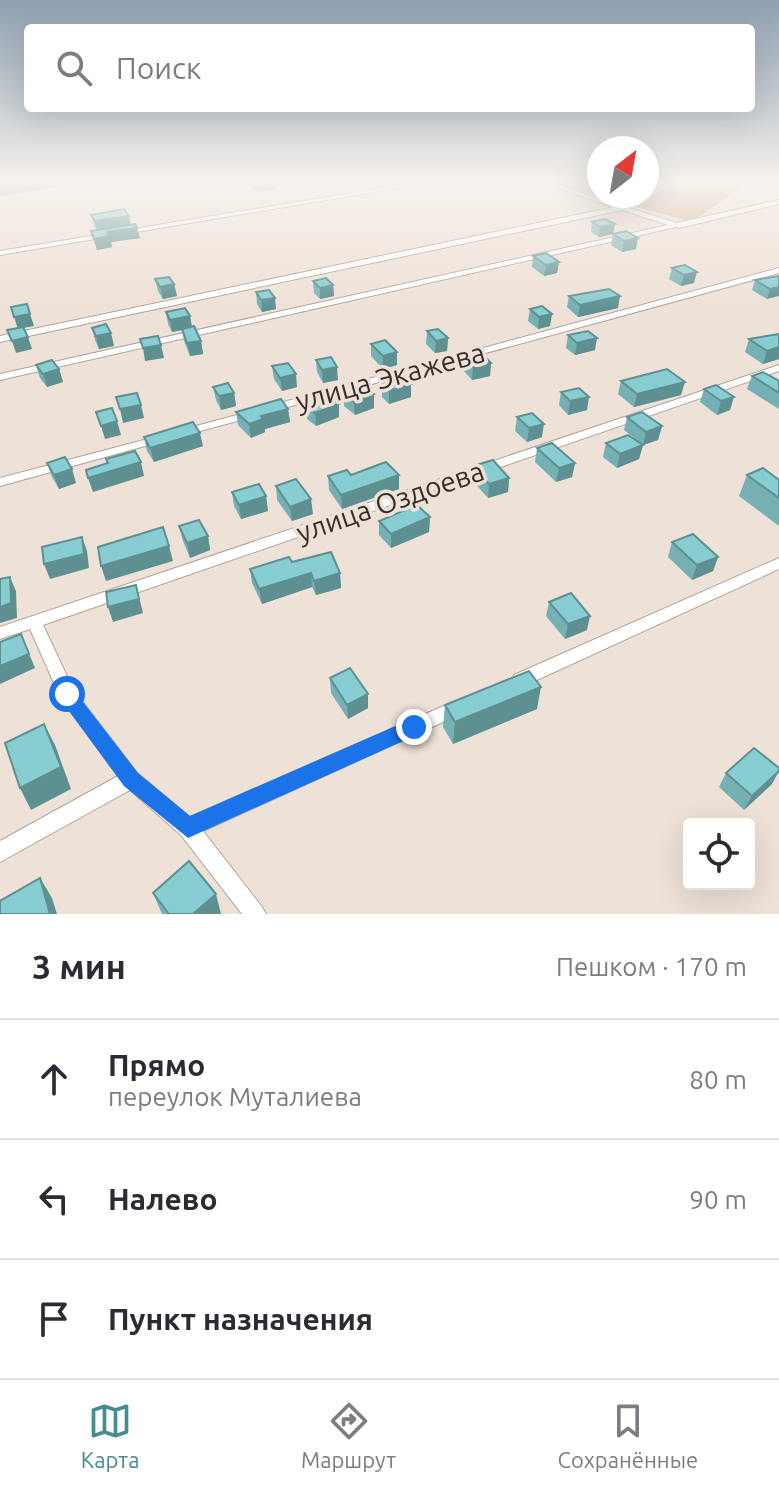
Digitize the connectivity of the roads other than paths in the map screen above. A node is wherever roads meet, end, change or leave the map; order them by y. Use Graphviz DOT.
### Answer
graph roads {
  1 [pos="172,225"];
  2 [pos="542,225"];
  3 [pos="675,225"];
  4 [pos="685,225"];
  5 [pos="679,226"];
  6 [pos="0,253"];
  7 [pos="779,270"];
  8 [pos="0,339"];
  9 [pos="779,368"];
  10 [pos="0,377"];
  11 [pos="0,482"];
  12 [pos="779,563"];
  13 [pos="34,622"];
  14 [pos="0,633"];
  15 [pos="500,689"];
  16 [pos="471,702"];
  17 [pos="131,779"];
  18 [pos="188,828"];
  19 [pos="0,852"];
  20 [pos="255,914"];
  1 -- 6 [label="street"];
  2 -- 8 [label="street"];
  3 -- 5 [label="street"];
  4 -- 5 [label="street"];
  5 -- 10 [label="street"];
  7 -- 11 [label="street, улица Экажева"];
  9 -- 13 [label="street, улица Оздоева"];
  12 -- 15 [label="street"];
  13 -- 14 [label="street, улица Оздоева"];
  13 -- 17 [label="street"];
  16 -- 18 [label="street"];
  17 -- 18 [label="street"];
  17 -- 19 [label="street"];
  18 -- 20 [label="street"];
}
